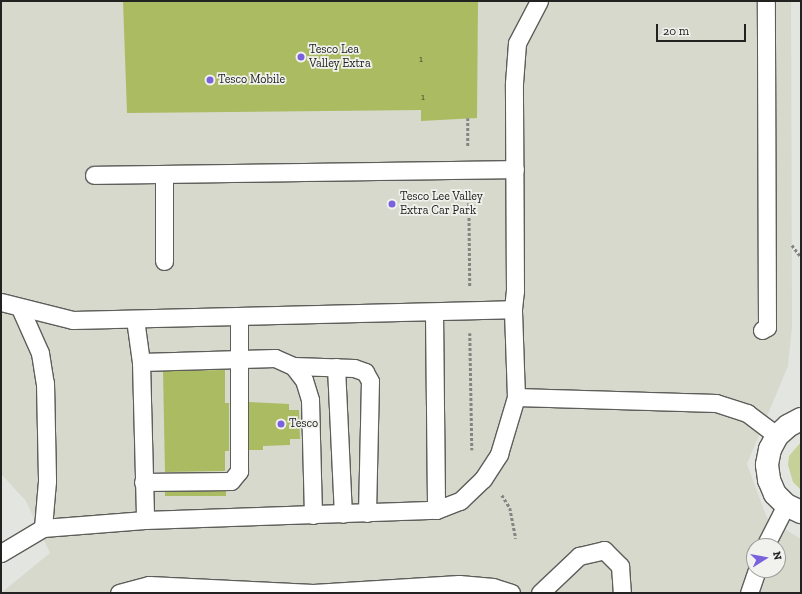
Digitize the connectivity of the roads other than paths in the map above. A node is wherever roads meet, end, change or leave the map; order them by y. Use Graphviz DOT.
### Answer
graph roads {
  1 [pos="538,1"];
  2 [pos="766,1"];
  3 [pos="515,169"];
  4 [pos="164,174"];
  5 [pos="94,175"];
  6 [pos="164,261"];
  7 [pos="1,302"];
  8 [pos="20,308"];
  9 [pos="513,309"];
  10 [pos="434,312"];
  11 [pos="239,316"];
  12 [pos="135,319"];
  13 [pos="762,330"];
  14 [pos="240,360"];
  15 [pos="141,362"];
  16 [pos="293,366"];
  17 [pos="336,367"];
  18 [pos="516,397"];
  19 [pos="801,419"];
  20 [pos="777,436"];
  21 [pos="143,482"];
  22 [pos="794,509"];
  23 [pos="436,510"];
  24 [pos="367,513"];
  25 [pos="343,514"];
  26 [pos="313,515"];
  27 [pos="145,520"];
  28 [pos="43,528"];
  29 [pos="771,538"];
  30 [pos="1,553"];
  31 [pos="754,578"];
  32 [pos="119,593"];
  33 [pos="512,593"];
  34 [pos="540,593"];
  35 [pos="622,593"];
  36 [pos="749,593"];
  1 -- 3 [label="lane"];
  2 -- 13 [label="lane"];
  3 -- 4 [label="lane"];
  3 -- 9 [label="lane"];
  4 -- 5 [label="lane"];
  4 -- 6 [label="lane"];
  7 -- 8 [label="lane"];
  8 -- 12 [label="lane"];
  8 -- 28 [label="lane"];
  9 -- 10 [label="lane"];
  9 -- 18 [label="lane"];
  10 -- 11 [label="lane"];
  10 -- 23 [label="lane"];
  11 -- 12 [label="lane"];
  11 -- 14 [label="lane"];
  12 -- 15 [label="lane"];
  14 -- 15 [label="lane"];
  14 -- 16 [label="lane"];
  14 -- 21 [label="lane"];
  15 -- 21 [label="lane"];
  16 -- 17 [label="lane"];
  16 -- 26 [label="lane"];
  17 -- 24 [label="lane"];
  17 -- 25 [label="lane"];
  18 -- 20 [label="lane"];
  18 -- 23 [label="lane"];
  19 -- 20 [label="street"];
  20 -- 22 [label="street"];
  21 -- 27 [label="lane"];
  22 -- 29 [label="lane"];
  23 -- 24 [label="lane"];
  24 -- 25 [label="lane"];
  25 -- 26 [label="lane"];
  26 -- 27 [label="lane"];
  27 -- 28 [label="lane"];
  28 -- 30 [label="lane"];
  31 -- 36 [label="lane"];
  32 -- 33 [label="lane"];
  34 -- 35 [label="lane"];
}
